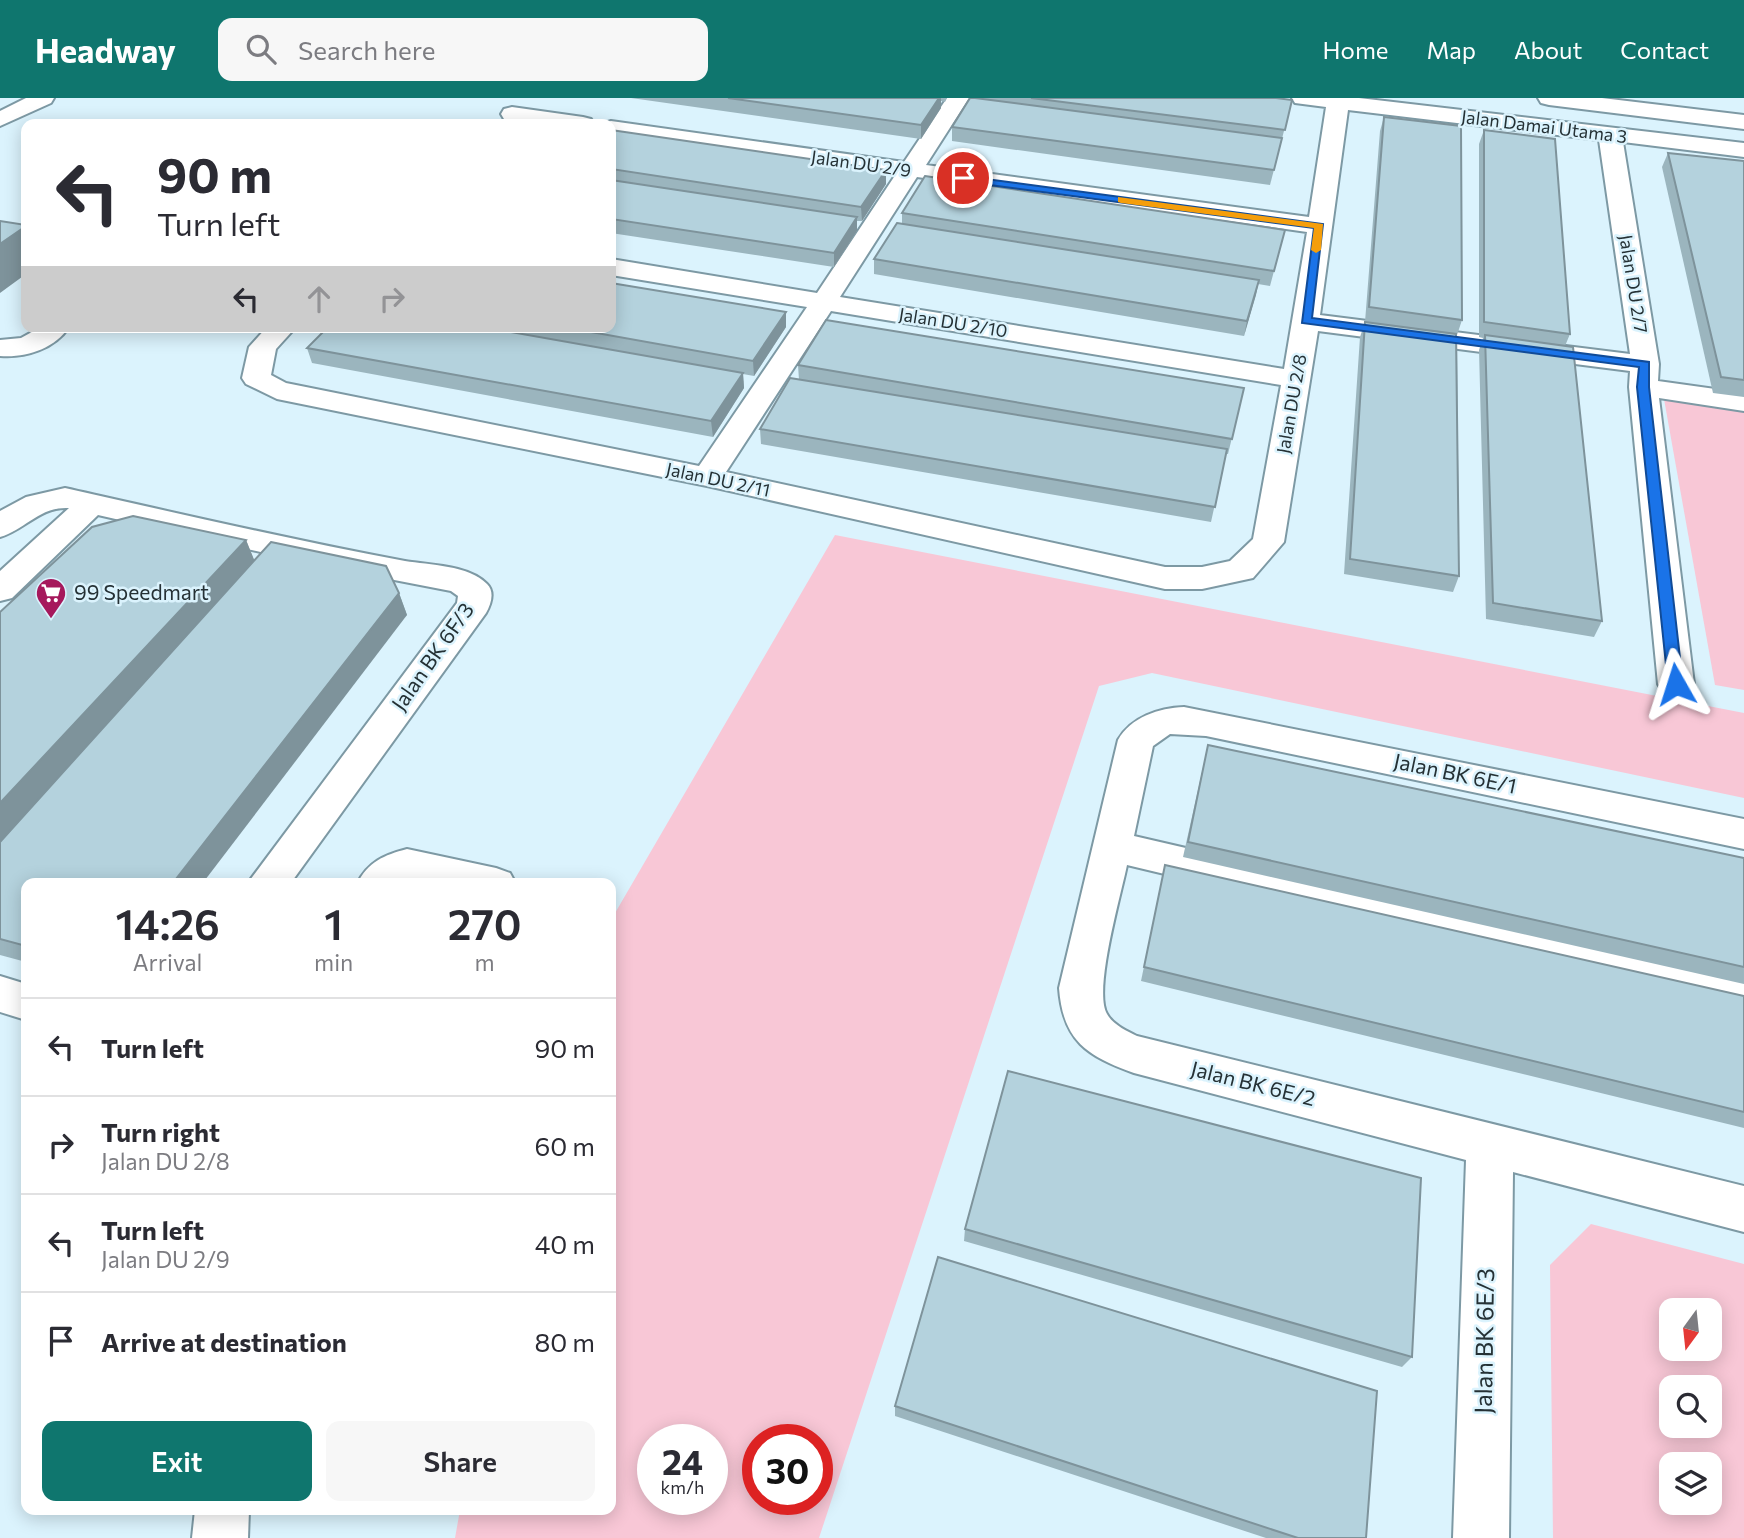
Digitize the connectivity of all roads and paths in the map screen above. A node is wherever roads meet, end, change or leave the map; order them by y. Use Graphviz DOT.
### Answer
graph roads {
  1 [pos="43,98"];
  2 [pos="529,98"];
  3 [pos="958,98"];
  4 [pos="1303,98"];
  5 [pos="1549,98"];
  6 [pos="1338,102"];
  7 [pos="2,117"];
  8 [pos="506,119"];
  9 [pos="1744,122"];
  10 [pos="616,129"];
  11 [pos="1610,135"];
  12 [pos="1744,150"];
  13 [pos="908,171"];
  14 [pos="1319,226"];
  15 [pos="616,268"];
  16 [pos="826,302"];
  17 [pos="1306,321"];
  18 [pos="47,333"];
  19 [pos="277,333"];
  20 [pos="0,348"];
  21 [pos="1644,376"];
  22 [pos="1296,379"];
  23 [pos="1744,402"];
  24 [pos="707,477"];
  25 [pos="93,503"];
  26 [pos="0,527"];
  27 [pos="1241,570"];
  28 [pos="0,590"];
  29 [pos="1676,684"];
  30 [pos="1165,721"];
  31 [pos="1744,834"];
  32 [pos="1110,846"];
  33 [pos="271,878"];
  34 [pos="383,878"];
  35 [pos="468,878"];
  36 [pos="0,994"];
  37 [pos="1744,995"];
  38 [pos="21,1000"];
  39 [pos="1490,1144"];
  40 [pos="1744,1209"];
  41 [pos="222,1515"];
  42 [pos="220,1538"];
  43 [pos="1481,1538"];
  1 -- 7 [label="street"];
  2 -- 8 [label="street"];
  3 -- 13 [label="street"];
  4 -- 6 [label="street, Jalan Damai Utama 3"];
  5 -- 9 [label="street"];
  6 -- 11 [label="street, Jalan Damai Utama 3"];
  6 -- 14 [label="street, Jalan DU 2/8"];
  10 -- 13 [label="street, Jalan DU 2/9"];
  11 -- 12 [label="street, Jalan Damai Utama 3"];
  11 -- 21 [label="street, Jalan DU 2/7"];
  13 -- 14 [label="street, Jalan DU 2/9"];
  13 -- 16 [label="street"];
  14 -- 17 [label="street, Jalan DU 2/8"];
  15 -- 16 [label="street, Jalan DU 2/10"];
  16 -- 22 [label="street, Jalan DU 2/10"];
  16 -- 24 [label="street"];
  17 -- 21 [label="street"];
  17 -- 22 [label="street, Jalan DU 2/8"];
  18 -- 20 [label="street"];
  19 -- 24 [label="street, Jalan DU 2/11"];
  21 -- 23 [label="street"];
  21 -- 29 [label="street, Jalan DU 2/7"];
  22 -- 27 [label="street, Jalan DU 2/8"];
  24 -- 27 [label="street, Jalan DU 2/11"];
  25 -- 26 [label="street, Jalan BK 6F/3"];
  25 -- 28 [label="street"];
  25 -- 33 [label="street, Jalan BK 6F/3"];
  30 -- 31 [label="street, Jalan BK 6E/1"];
  30 -- 32 [label="street, Jalan BK 6E/2"];
  32 -- 37 [label="street"];
  32 -- 39 [label="street, Jalan BK 6E/2"];
  34 -- 35 [label="street"];
  36 -- 38 [label="street"];
  39 -- 40 [label="street, Jalan BK 6E/2"];
  39 -- 43 [label="street, Jalan BK 6E/3"];
  41 -- 42 [label="street"];
}
